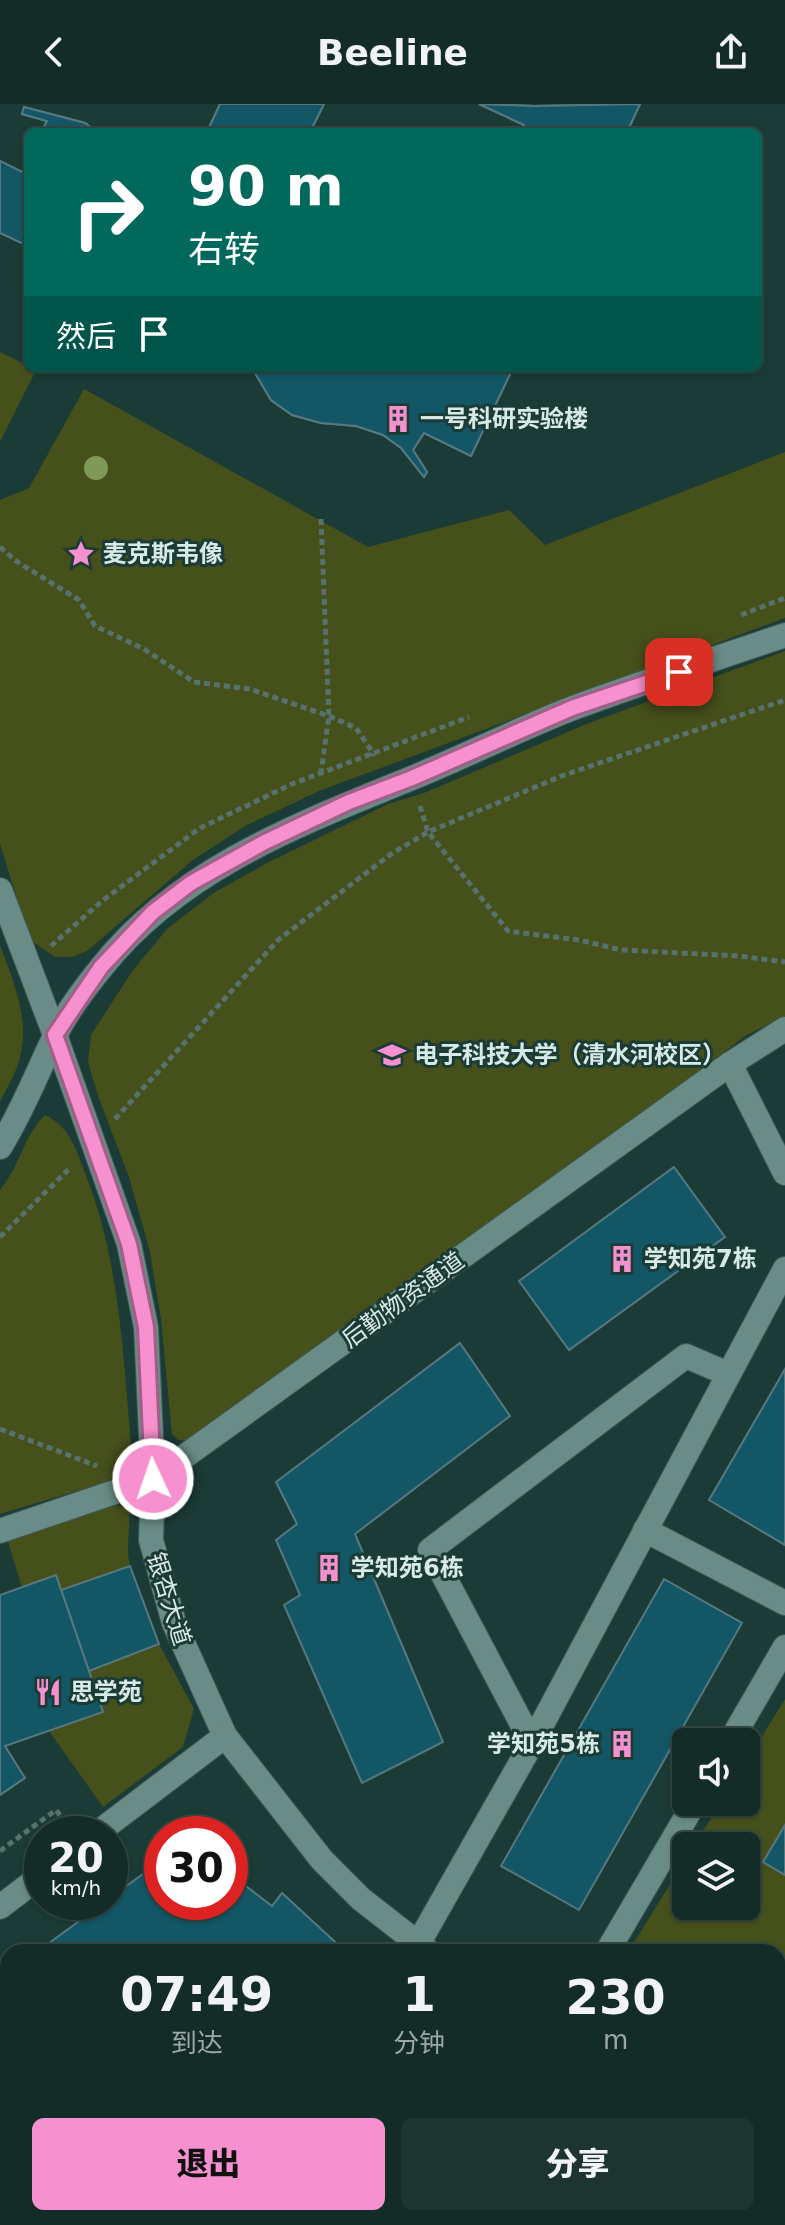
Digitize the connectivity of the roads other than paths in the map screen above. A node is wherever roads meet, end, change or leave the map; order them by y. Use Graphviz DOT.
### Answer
graph roads {
  1 [pos="785,635"];
  2 [pos="0,890"];
  3 [pos="785,1029"];
  4 [pos="55,1035"];
  5 [pos="730,1064"];
  6 [pos="0,1147"];
  7 [pos="785,1173"];
  8 [pos="785,1269"];
  9 [pos="728,1374"];
  10 [pos="153,1479"];
  11 [pos="645,1530"];
  12 [pos="0,1531"];
  13 [pos="785,1603"];
  14 [pos="785,1647"];
  15 [pos="738,1728"];
  16 [pos="225,1736"];
  17 [pos="532,1743"];
  18 [pos="120,1816"];
  19 [pos="687,1816"];
  20 [pos="24,1889"];
  21 [pos="0,1907"];
  22 [pos="419,1944"];
  23 [pos="426,1944"];
  24 [pos="612,1944"];
  1 -- 4 [label="street"];
  2 -- 4 [label="street, 银杏大道"];
  3 -- 5 [label="street, 后勤物资通道"];
  4 -- 6 [label="street"];
  4 -- 10 [label="street, 银杏大道"];
  5 -- 7 [label="street"];
  5 -- 10 [label="street, 后勤物资通道"];
  8 -- 9 [label="street"];
  9 -- 11 [label="street"];
  9 -- 17 [label="street"];
  10 -- 12 [label="street, 后勤物资通道"];
  10 -- 16 [label="street, 银杏大道"];
  11 -- 13 [label="street"];
  11 -- 17 [label="street"];
  14 -- 15 [label="street"];
  16 -- 18 [label="street"];
  16 -- 22 [label="street, 银杏大道"];
  17 -- 23 [label="street"];
  19 -- 24 [label="street"];
  20 -- 21 [label="street"];
}
